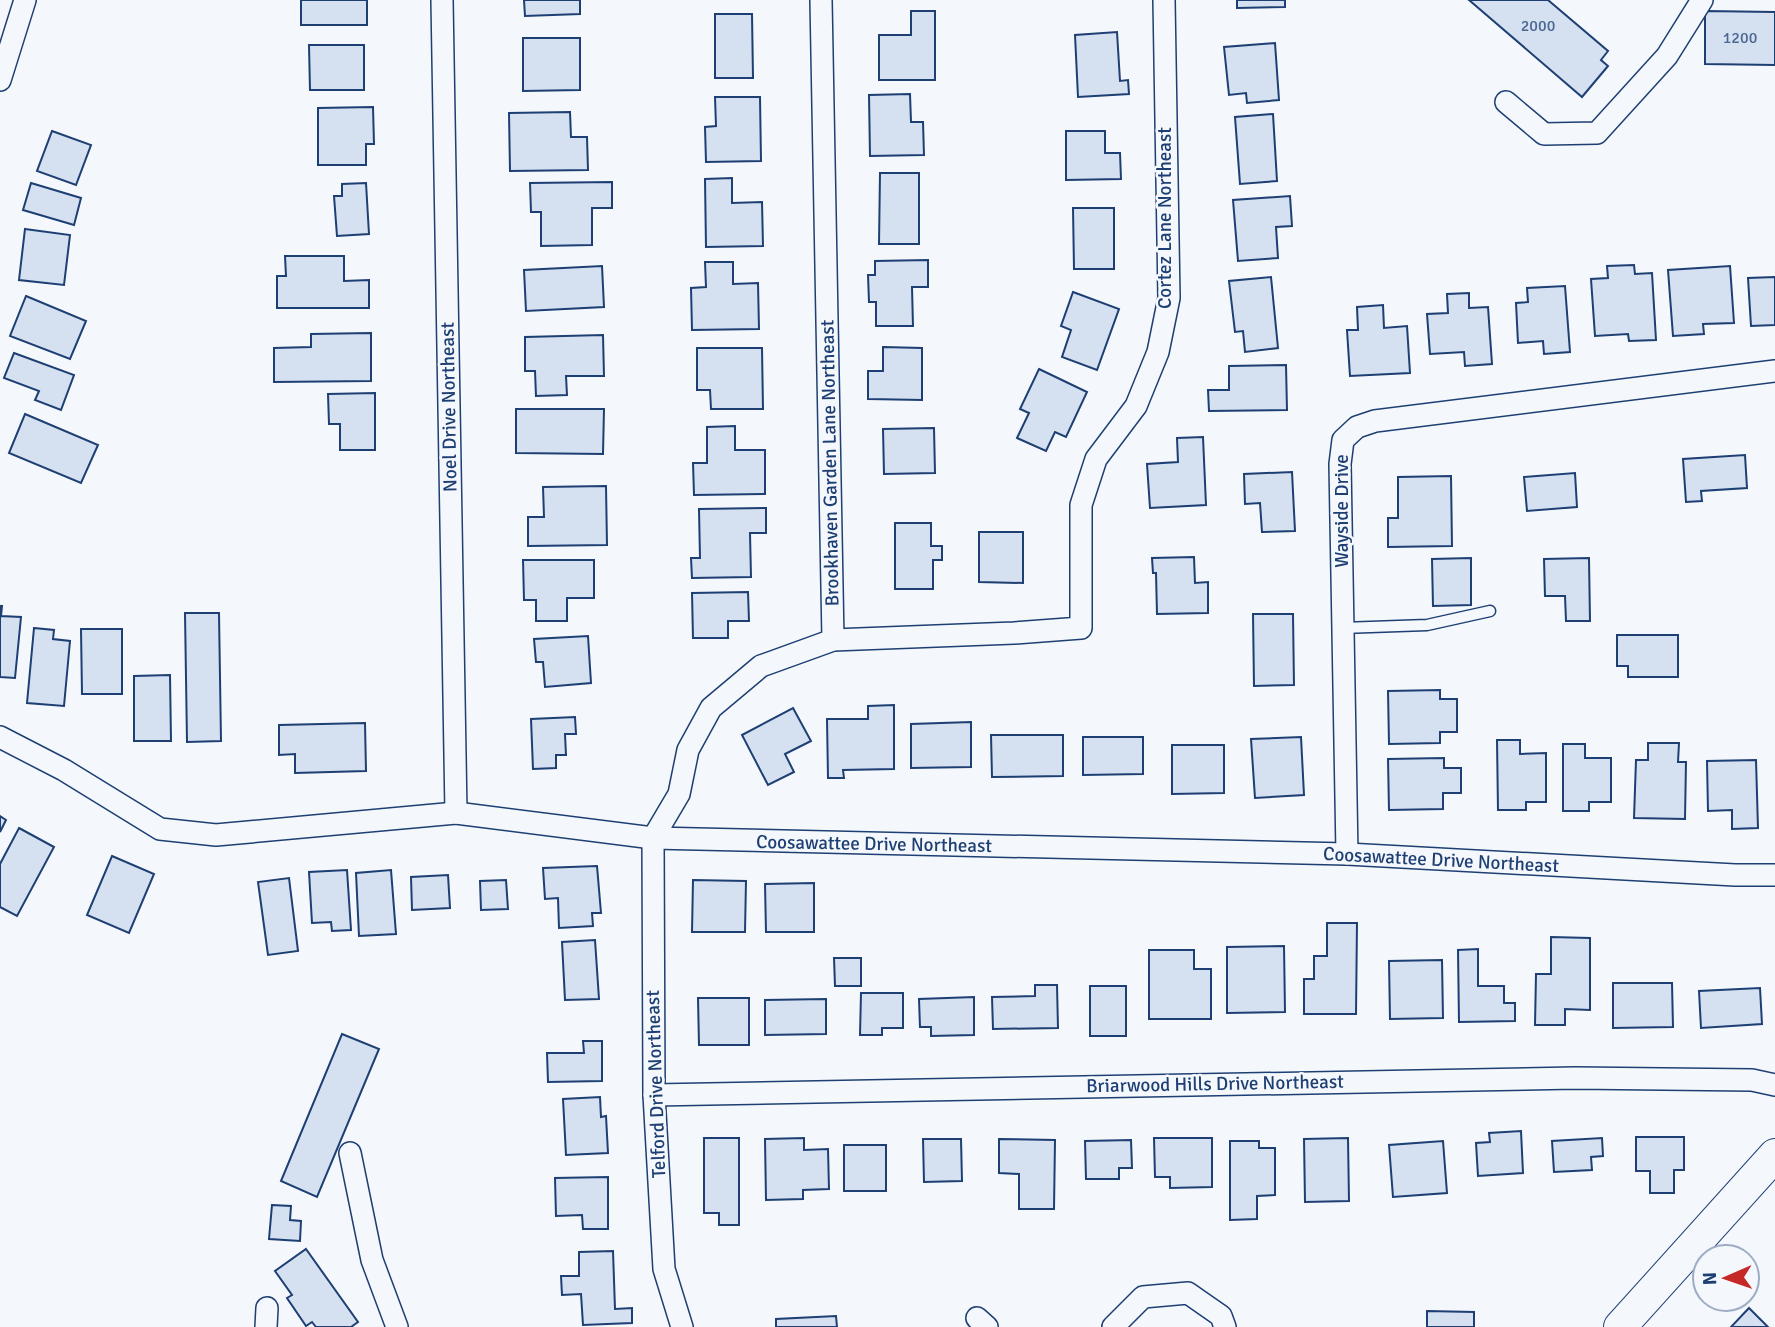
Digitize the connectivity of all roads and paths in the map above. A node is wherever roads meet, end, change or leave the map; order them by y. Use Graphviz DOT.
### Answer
graph roads {
  1 [pos="25,0"];
  2 [pos="442,0"];
  3 [pos="821,0"];
  4 [pos="1164,0"];
  5 [pos="1702,0"];
  6 [pos="0,80"];
  7 [pos="1506,102"];
  8 [pos="1775,371"];
  9 [pos="1490,611"];
  10 [pos="1342,628"];
  11 [pos="833,640"];
  12 [pos="0,737"];
  13 [pos="456,813"];
  14 [pos="653,838"];
  15 [pos="1347,854"];
  16 [pos="1775,875"];
  17 [pos="1775,1085"];
  18 [pos="654,1095"];
  19 [pos="350,1153"];
  20 [pos="1775,1155"];
  21 [pos="397,1327"];
  22 [pos="682,1327"];
  23 [pos="1112,1327"];
  24 [pos="1226,1327"];
  25 [pos="1620,1327"];
  1 -- 6 [label="street"];
  2 -- 13 [label="street, Noel Drive Northeast"];
  3 -- 11 [label="street, Brookhaven Garden Lane Northeast"];
  4 -- 11 [label="street, Cortez Lane Northeast"];
  5 -- 7 [label="street"];
  8 -- 10 [label="street, Wayside Drive"];
  9 -- 10 [label="lane"];
  10 -- 15 [label="street, Wayside Drive"];
  11 -- 14 [label="street"];
  12 -- 13 [label="street, Coosawattee Drive Northeast"];
  13 -- 14 [label="street, Coosawattee Drive Northeast"];
  14 -- 15 [label="street, Coosawattee Drive Northeast"];
  14 -- 18 [label="street, Telford Drive Northeast"];
  15 -- 16 [label="street, Coosawattee Drive Northeast"];
  17 -- 18 [label="street, Briarwood Hills Drive Northeast"];
  18 -- 22 [label="street, Telford Drive Northeast"];
  19 -- 21 [label="street"];
  20 -- 25 [label="street"];
  23 -- 24 [label="street"];
}
